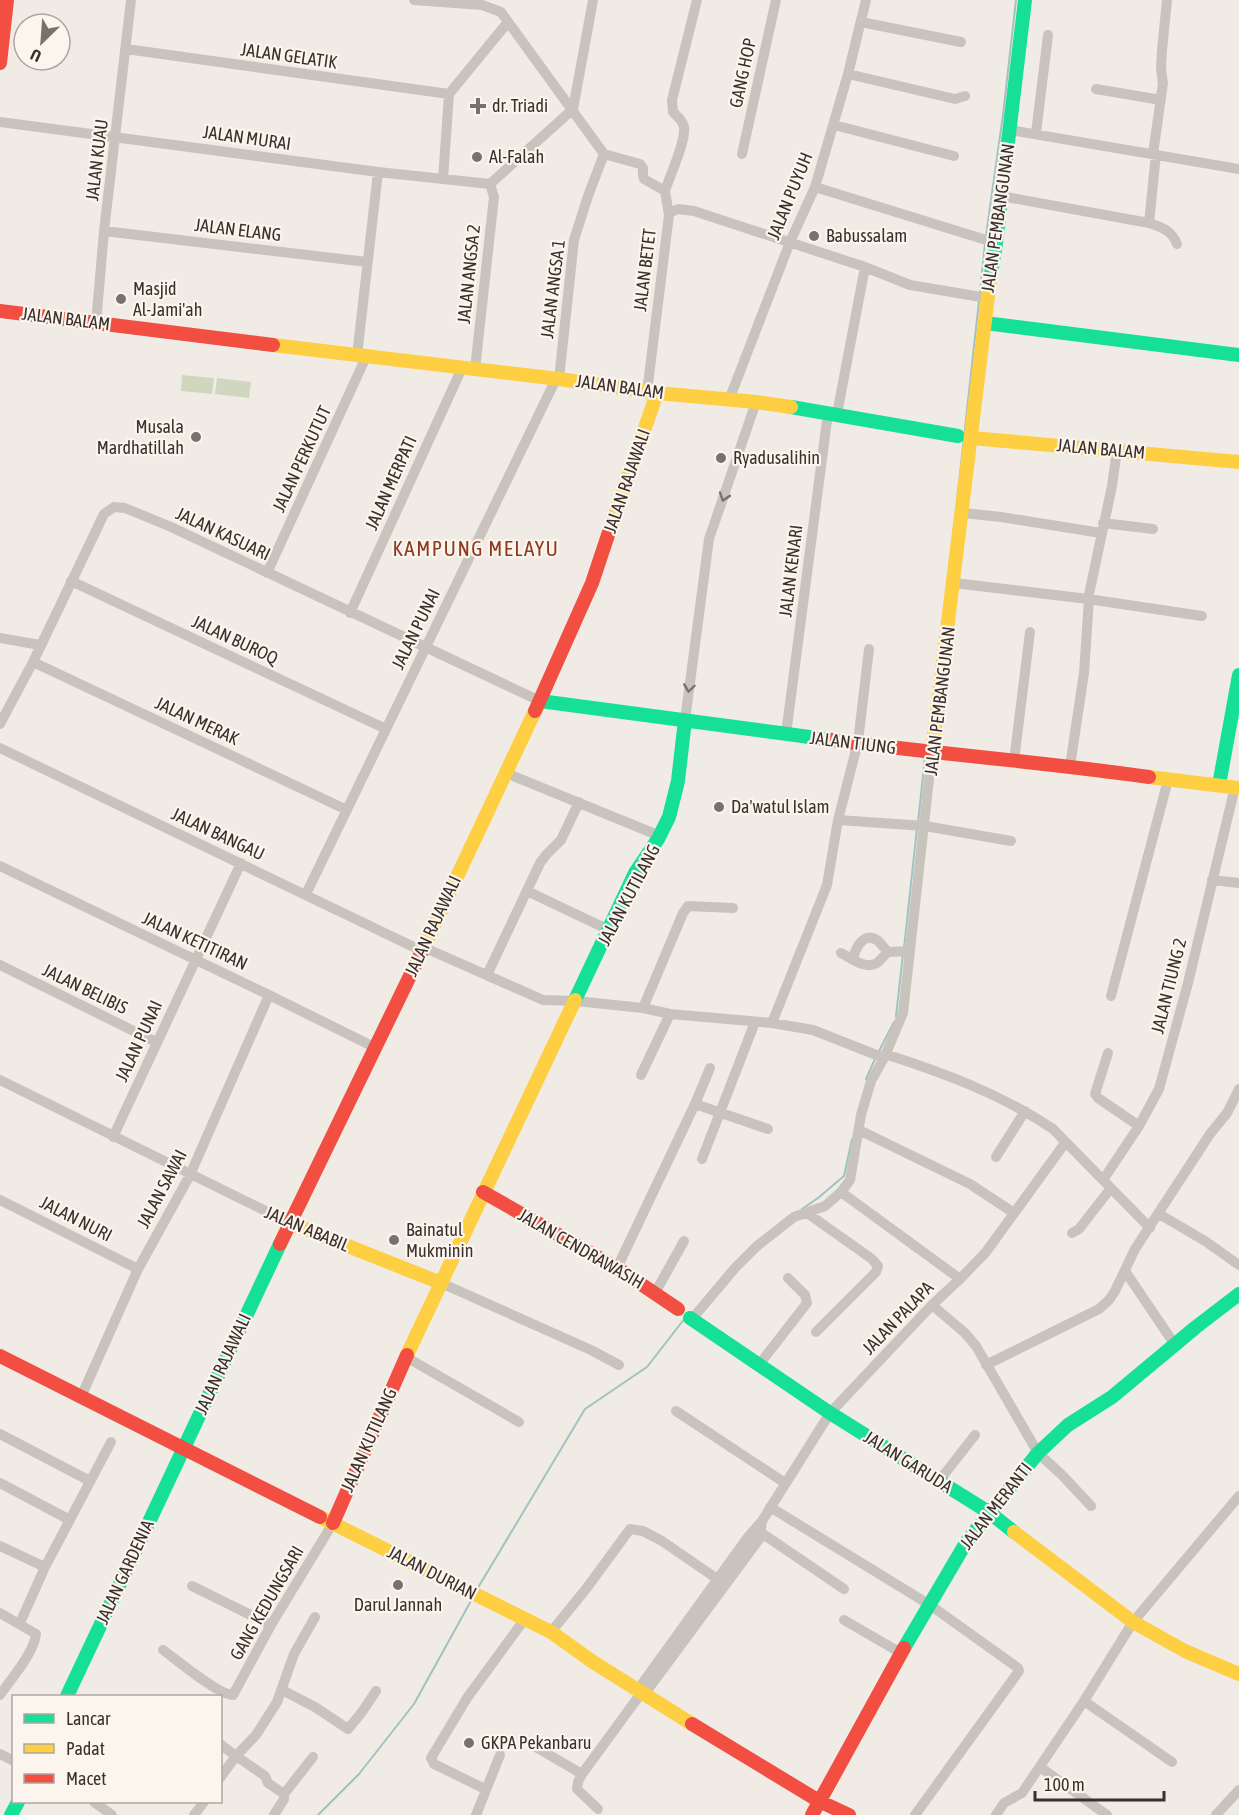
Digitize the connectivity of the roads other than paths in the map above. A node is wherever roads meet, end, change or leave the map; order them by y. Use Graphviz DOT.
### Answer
graph roads {
  1 [pos="8,0"];
  2 [pos="131,0"];
  3 [pos="414,0"];
  4 [pos="593,0"];
  5 [pos="697,0"];
  6 [pos="776,0"];
  7 [pos="866,0"];
  8 [pos="1025,0"];
  9 [pos="1167,0"];
  10 [pos="508,22"];
  11 [pos="861,22"];
  12 [pos="1048,35"];
  13 [pos="961,42"];
  14 [pos="126,49"];
  15 [pos="0,63"];
  16 [pos="848,74"];
  17 [pos="1096,89"];
  18 [pos="449,94"];
  19 [pos="965,96"];
  20 [pos="1161,100"];
  21 [pos="573,109"];
  22 [pos="0,122"];
  23 [pos="834,125"];
  24 [pos="1010,130"];
  25 [pos="1036,133"];
  26 [pos="117,137"];
  27 [pos="604,154"];
  28 [pos="742,154"];
  29 [pos="1155,154"];
  30 [pos="954,156"];
  31 [pos="1239,170"];
  32 [pos="378,172"];
  33 [pos="443,179"];
  34 [pos="490,184"];
  35 [pos="815,187"];
  36 [pos="665,191"];
  37 [pos="1001,196"];
  38 [pos="669,215"];
  39 [pos="1149,223"];
  40 [pos="104,231"];
  41 [pos="790,242"];
  42 [pos="995,243"];
  43 [pos="1177,244"];
  44 [pos="367,262"];
  45 [pos="866,267"];
  46 [pos="987,298"];
  47 [pos="0,311"];
  48 [pos="985,323"];
  49 [pos="96,324"];
  50 [pos="1239,355"];
  51 [pos="362,357"];
  52 [pos="468,368"];
  53 [pos="557,379"];
  54 [pos="652,393"];
  55 [pos="729,400"];
  56 [pos="756,402"];
  57 [pos="832,413"];
  58 [pos="966,437"];
  59 [pos="1117,450"];
  60 [pos="1239,462"];
  61 [pos="963,513"];
  62 [pos="1102,528"];
  63 [pos="1153,529"];
  64 [pos="267,573"];
  65 [pos="71,581"];
  66 [pos="954,583"];
  67 [pos="1089,599"];
  68 [pos="350,613"];
  69 [pos="1202,616"];
  70 [pos="1030,632"];
  71 [pos="0,638"];
  72 [pos="40,645"];
  73 [pos="426,647"];
  74 [pos="869,649"];
  75 [pos="33,662"];
  76 [pos="1239,675"];
  77 [pos="540,701"];
  78 [pos="685,720"];
  79 [pos="0,724"];
  80 [pos="386,729"];
  81 [pos="786,735"];
  82 [pos="858,742"];
  83 [pos="0,748"];
  84 [pos="931,752"];
  85 [pos="1014,761"];
  86 [pos="1070,766"];
  87 [pos="506,773"];
  88 [pos="1168,780"];
  89 [pos="1219,786"];
  90 [pos="1237,787"];
  91 [pos="579,802"];
  92 [pos="347,810"];
  93 [pos="838,820"];
  94 [pos="917,825"];
  95 [pos="660,836"];
  96 [pos="1011,841"];
  97 [pos="241,862"];
  98 [pos="0,866"];
  99 [pos="1212,880"];
  100 [pos="1239,883"];
  101 [pos="527,891"];
  102 [pos="306,894"];
  103 [pos="733,908"];
  104 [pos="609,930"];
  105 [pos="422,949"];
  106 [pos="900,951"];
  107 [pos="841,953"];
  108 [pos="195,960"];
  109 [pos="853,960"];
  110 [pos="0,965"];
  111 [pos="487,975"];
  112 [pos="269,995"];
  113 [pos="1111,996"];
  114 [pos="576,1001"];
  115 [pos="643,1008"];
  116 [pos="670,1014"];
  117 [pos="755,1022"];
  118 [pos="772,1023"];
  119 [pos="156,1042"];
  120 [pos="376,1048"];
  121 [pos="1108,1053"];
  122 [pos="883,1056"];
  123 [pos="710,1068"];
  124 [pos="641,1076"];
  125 [pos="0,1080"];
  126 [pos="1239,1089"];
  127 [pos="696,1104"];
  128 [pos="1025,1111"];
  129 [pos="720,1112"];
  130 [pos="1139,1126"];
  131 [pos="768,1129"];
  132 [pos="858,1130"];
  133 [pos="113,1137"];
  134 [pos="1065,1143"];
  135 [pos="996,1157"];
  136 [pos="702,1159"];
  137 [pos="190,1175"];
  138 [pos="1107,1184"];
  139 [pos="483,1192"];
  140 [pos="841,1192"];
  141 [pos="0,1200"];
  142 [pos="807,1213"];
  143 [pos="1014,1213"];
  144 [pos="1159,1214"];
  145 [pos="290,1224"];
  146 [pos="1149,1228"];
  147 [pos="1072,1233"];
  148 [pos="684,1241"];
  149 [pos="1239,1265"];
  150 [pos="617,1268"];
  151 [pos="138,1269"];
  152 [pos="1125,1272"];
  153 [pos="788,1278"];
  154 [pos="960,1280"];
  155 [pos="441,1283"];
  156 [pos="655,1293"];
  157 [pos="1239,1294"];
  158 [pos="932,1305"];
  159 [pos="678,1309"];
  160 [pos="691,1318"];
  161 [pos="816,1332"];
  162 [pos="1174,1345"];
  163 [pos="0,1356"];
  164 [pos="406,1357"];
  165 [pos="619,1365"];
  166 [pos="986,1365"];
  167 [pos="759,1366"];
  168 [pos="81,1396"];
  169 [pos="676,1411"];
  170 [pos="830,1413"];
  171 [pos="519,1422"];
  172 [pos="0,1434"];
  173 [pos="975,1435"];
  174 [pos="111,1442"];
  175 [pos="183,1448"];
  176 [pos="1038,1453"];
  177 [pos="90,1481"];
  178 [pos="939,1481"];
  179 [pos="785,1483"];
  180 [pos="0,1484"];
  181 [pos="1239,1496"];
  182 [pos="1091,1506"];
  183 [pos="770,1507"];
  184 [pos="990,1513"];
  185 [pos="70,1520"];
  186 [pos="333,1523"];
  187 [pos="760,1528"];
  188 [pos="0,1546"];
  189 [pos="45,1567"];
  190 [pos="722,1582"];
  191 [pos="192,1587"];
  192 [pos="844,1589"];
  193 [pos="930,1605"];
  194 [pos="0,1613"];
  195 [pos="315,1617"];
  196 [pos="524,1620"];
  197 [pos="844,1620"];
  198 [pos="1133,1622"];
  199 [pos="20,1623"];
  200 [pos="271,1625"];
  201 [pos="550,1632"];
  202 [pos="163,1650"];
  203 [pos="901,1653"];
  204 [pos="1239,1674"];
  205 [pos="282,1690"];
  206 [pos="376,1690"];
  207 [pos="213,1692"];
  208 [pos="642,1692"];
  209 [pos="0,1695"];
  210 [pos="67,1695"];
  211 [pos="1084,1701"];
  212 [pos="222,1746"];
  213 [pos="534,1746"];
  214 [pos="500,1755"];
  215 [pos="236,1756"];
  216 [pos="313,1757"];
  217 [pos="1172,1762"];
  218 [pos="1040,1767"];
  219 [pos="582,1774"];
  220 [pos="222,1775"];
  221 [pos="485,1789"];
  222 [pos="1239,1790"];
  223 [pos="284,1794"];
  224 [pos="819,1801"];
  225 [pos="95,1803"];
  226 [pos="203,1803"];
  227 [pos="598,1809"];
  228 [pos="112,1815"];
  229 [pos="194,1815"];
  230 [pos="274,1815"];
  231 [pos="476,1815"];
  232 [pos="812,1815"];
  233 [pos="849,1815"];
  234 [pos="915,1815"];
  235 [pos="996,1815"];
  236 [pos="1107,1815"];
  237 [pos="1216,1815"];
  1 -- 15 [label="street"];
  2 -- 14 [label="street, JALAN KUAU"];
  3 -- 10 [label="street"];
  4 -- 21 [label="street"];
  5 -- 36 [label="street"];
  6 -- 28 [label="street, GANG HOP"];
  7 -- 11 [label="street, JALAN PUYUH"];
  8 -- 24 [label="street, JALAN PEMBANGUNAN"];
  9 -- 20 [label="street"];
  10 -- 18 [label="street"];
  10 -- 21 [label="street"];
  11 -- 13 [label="street"];
  11 -- 16 [label="street, JALAN PUYUH"];
  12 -- 25 [label="street"];
  14 -- 18 [label="street, JALAN GELATIK"];
  14 -- 26 [label="street, JALAN KUAU"];
  16 -- 19 [label="street"];
  16 -- 23 [label="street, JALAN PUYUH"];
  17 -- 20 [label="street"];
  18 -- 33 [label="street"];
  20 -- 29 [label="street"];
  21 -- 27 [label="street"];
  21 -- 34 [label="street"];
  22 -- 26 [label="street, JALAN MURAI"];
  23 -- 30 [label="street"];
  23 -- 35 [label="street, JALAN PUYUH"];
  24 -- 25 [label="street"];
  24 -- 37 [label="street, JALAN PEMBANGUNAN"];
  25 -- 29 [label="street"];
  26 -- 32 [label="street, JALAN MURAI"];
  26 -- 40 [label="street, JALAN KUAU"];
  27 -- 36 [label="street"];
  27 -- 53 [label="street, JALAN ANGSA 1"];
  29 -- 31 [label="street"];
  29 -- 39 [label="street"];
  32 -- 33 [label="street, JALAN MURAI"];
  32 -- 44 [label="street, JALAN PERKUTUT"];
  33 -- 34 [label="street, JALAN MURAI"];
  34 -- 52 [label="street, JALAN ANGSA 2"];
  35 -- 41 [label="street, JALAN PUYUH"];
  35 -- 42 [label="street"];
  36 -- 38 [label="street"];
  37 -- 39 [label="street"];
  37 -- 42 [label="street, JALAN PEMBANGUNAN"];
  38 -- 41 [label="street, JALAN BETET"];
  38 -- 54 [label="street, JALAN BETET"];
  39 -- 43 [label="street"];
  40 -- 44 [label="street, JALAN ELANG"];
  40 -- 49 [label="street, JALAN KUAU"];
  41 -- 45 [label="street, JALAN BETET"];
  41 -- 55 [label="street, JALAN PUYUH"];
  42 -- 46 [label="street, JALAN PEMBANGUNAN"];
  44 -- 51 [label="street, JALAN PERKUTUT"];
  45 -- 46 [label="street, JALAN BETET"];
  45 -- 57 [label="street, JALAN KENARI"];
  46 -- 48 [label="street, JALAN PEMBANGUNAN"];
  47 -- 49 [label="street, JALAN BALAM"];
  48 -- 50 [label="street"];
  48 -- 58 [label="street, JALAN PEMBANGUNAN"];
  49 -- 51 [label="street, JALAN BALAM"];
  51 -- 52 [label="street, JALAN BALAM"];
  51 -- 64 [label="street, JALAN PERKUTUT"];
  52 -- 53 [label="street, JALAN BALAM"];
  52 -- 68 [label="street, JALAN MERPATI"];
  53 -- 54 [label="street, JALAN BALAM"];
  53 -- 73 [label="street, JALAN PUNAI"];
  54 -- 55 [label="street, JALAN BALAM"];
  54 -- 77 [label="street, JALAN RAJAWALI"];
  55 -- 56 [label="street, JALAN BALAM"];
  56 -- 57 [label="street, JALAN BALAM"];
  56 -- 78 [label="street, JALAN KUTILANG, one-way"];
  57 -- 58 [label="street, JALAN BALAM"];
  57 -- 81 [label="street, JALAN KENARI"];
  58 -- 59 [label="street, JALAN BALAM"];
  58 -- 61 [label="street, JALAN PEMBANGUNAN"];
  59 -- 60 [label="street, JALAN BALAM"];
  59 -- 62 [label="street"];
  61 -- 62 [label="street"];
  61 -- 66 [label="street, JALAN PEMBANGUNAN"];
  62 -- 63 [label="street"];
  62 -- 67 [label="street"];
  64 -- 65 [label="street, JALAN KASUARI"];
  64 -- 68 [label="street, JALAN KASUARI"];
  65 -- 72 [label="street, JALAN KASUARI"];
  65 -- 80 [label="street, JALAN BUROQ"];
  66 -- 67 [label="street"];
  66 -- 84 [label="street, JALAN PEMBANGUNAN"];
  67 -- 69 [label="street"];
  67 -- 86 [label="street"];
  68 -- 73 [label="street, JALAN KASUARI"];
  70 -- 85 [label="street"];
  71 -- 72 [label="street"];
  72 -- 75 [label="street, JALAN KASUARI"];
  73 -- 77 [label="street, JALAN KASUARI"];
  73 -- 80 [label="street, JALAN PUNAI"];
  74 -- 82 [label="street"];
  75 -- 79 [label="street, JALAN KASUARI"];
  75 -- 92 [label="street, JALAN MERAK"];
  76 -- 89 [label="street"];
  77 -- 78 [label="street, JALAN TIUNG"];
  77 -- 87 [label="street, JALAN RAJAWALI"];
  78 -- 81 [label="street, JALAN TIUNG"];
  78 -- 95 [label="street, JALAN KUTILANG"];
  80 -- 92 [label="street, JALAN PUNAI"];
  81 -- 82 [label="street, JALAN TIUNG"];
  82 -- 84 [label="street, JALAN TIUNG"];
  82 -- 93 [label="street"];
  83 -- 97 [label="street, JALAN BANGAU"];
  84 -- 85 [label="street, JALAN TIUNG"];
  84 -- 94 [label="street, JALAN PEMBANGUNAN"];
  85 -- 86 [label="street, JALAN TIUNG"];
  86 -- 88 [label="street, JALAN TIUNG"];
  87 -- 91 [label="street"];
  87 -- 105 [label="street, JALAN RAJAWALI"];
  88 -- 89 [label="street, JALAN TIUNG"];
  88 -- 113 [label="street"];
  89 -- 90 [label="street, JALAN TIUNG"];
  90 -- 99 [label="street, JALAN TIUNG 2"];
  91 -- 95 [label="street"];
  91 -- 101 [label="street"];
  92 -- 102 [label="street, JALAN PUNAI"];
  93 -- 94 [label="street"];
  93 -- 118 [label="street"];
  94 -- 96 [label="street"];
  94 -- 106 [label="street, JALAN PEMBANGUNAN"];
  95 -- 104 [label="street, JALAN KUTILANG"];
  97 -- 102 [label="street, JALAN BANGAU"];
  97 -- 108 [label="street, JALAN PUNAI"];
  98 -- 108 [label="street, JALAN KETITIRAN"];
  99 -- 100 [label="street"];
  99 -- 130 [label="street, JALAN TIUNG 2"];
  101 -- 104 [label="street"];
  101 -- 111 [label="street"];
  102 -- 105 [label="street, JALAN BANGAU"];
  103 -- 115 [label="street"];
  104 -- 114 [label="street, JALAN KUTILANG"];
  105 -- 111 [label="street, JALAN BANGAU"];
  105 -- 120 [label="street, JALAN RAJAWALI"];
  106 -- 109 [label="street"];
  106 -- 109 [label="street"];
  106 -- 122 [label="street, JALAN PEMBANGUNAN"];
  107 -- 109 [label="street"];
  108 -- 112 [label="street, JALAN KETITIRAN"];
  108 -- 119 [label="street, JALAN PUNAI"];
  110 -- 119 [label="street, JALAN BELIBIS"];
  111 -- 114 [label="street, JALAN BANGAU"];
  112 -- 120 [label="street, JALAN KETITIRAN"];
  112 -- 137 [label="street, JALAN SAWAI"];
  114 -- 115 [label="street, JALAN BANGAU"];
  114 -- 139 [label="street, JALAN KUTILANG"];
  115 -- 116 [label="street, JALAN BANGAU"];
  116 -- 117 [label="street, JALAN BANGAU"];
  116 -- 124 [label="street"];
  117 -- 118 [label="street, JALAN BANGAU"];
  117 -- 129 [label="street"];
  118 -- 122 [label="street, JALAN BANGAU"];
  119 -- 133 [label="street, JALAN PUNAI"];
  120 -- 145 [label="street, JALAN RAJAWALI"];
  121 -- 130 [label="street"];
  122 -- 128 [label="street, JALAN BANGAU"];
  122 -- 132 [label="street, JALAN PEMBANGUNAN"];
  123 -- 127 [label="street"];
  125 -- 133 [label="street, JALAN ABABIL"];
  126 -- 144 [label="street"];
  127 -- 129 [label="street"];
  127 -- 150 [label="street"];
  128 -- 134 [label="street, JALAN BANGAU"];
  128 -- 135 [label="street"];
  129 -- 131 [label="street"];
  129 -- 136 [label="street"];
  130 -- 138 [label="street, JALAN TIUNG 2"];
  132 -- 140 [label="street, JALAN PEMBANGUNAN"];
  132 -- 143 [label="street"];
  133 -- 137 [label="street, JALAN ABABIL"];
  134 -- 138 [label="street, JALAN BANGAU"];
  134 -- 143 [label="street, JALAN PALAPA"];
  137 -- 145 [label="street, JALAN ABABIL"];
  137 -- 151 [label="street, JALAN SAWAI"];
  138 -- 146 [label="street, JALAN BANGAU"];
  138 -- 147 [label="street, JALAN TIUNG 2"];
  139 -- 150 [label="street, JALAN CENDRAWASIH"];
  139 -- 155 [label="street, JALAN KUTILANG"];
  140 -- 142 [label="street, JALAN PEMBANGUNAN"];
  140 -- 154 [label="street"];
  141 -- 151 [label="street, JALAN NURI"];
  142 -- 160 [label="street, JALAN PEMBANGUNAN"];
  142 -- 161 [label="street"];
  143 -- 154 [label="street, JALAN PALAPA"];
  144 -- 146 [label="street"];
  144 -- 149 [label="street"];
  145 -- 155 [label="street, JALAN ABABIL"];
  145 -- 175 [label="street, JALAN RAJAWALI"];
  146 -- 152 [label="street"];
  148 -- 156 [label="street"];
  150 -- 156 [label="street, JALAN CENDRAWASIH"];
  151 -- 168 [label="street, JALAN SAWAI"];
  152 -- 162 [label="street"];
  152 -- 166 [label="street"];
  153 -- 167 [label="street"];
  154 -- 158 [label="street, JALAN PALAPA"];
  155 -- 164 [label="street, JALAN KUTILANG"];
  155 -- 165 [label="street, JALAN ABABIL"];
  156 -- 159 [label="street, JALAN CENDRAWASIH"];
  157 -- 162 [label="street, JALAN MERANTI"];
  158 -- 166 [label="street"];
  158 -- 170 [label="street, JALAN PALAPA"];
  159 -- 160 [label="street, JALAN GARUDA"];
  160 -- 167 [label="street, JALAN GARUDA"];
  162 -- 176 [label="street, JALAN MERANTI"];
  163 -- 168 [label="street, JALAN DURIAN"];
  164 -- 171 [label="street"];
  164 -- 186 [label="street, JALAN KUTILANG"];
  166 -- 176 [label="street"];
  167 -- 170 [label="street, JALAN GARUDA"];
  168 -- 175 [label="street, JALAN DURIAN"];
  169 -- 179 [label="street"];
  170 -- 178 [label="street, JALAN GARUDA"];
  170 -- 179 [label="street, JALAN PALAPA"];
  172 -- 177 [label="street"];
  173 -- 178 [label="street"];
  174 -- 177 [label="street"];
  175 -- 186 [label="street, JALAN DURIAN"];
  175 -- 210 [label="street, JALAN GARDENIA"];
  176 -- 182 [label="street"];
  176 -- 184 [label="street, JALAN MERANTI"];
  177 -- 185 [label="street"];
  178 -- 184 [label="street, JALAN GARUDA"];
  179 -- 183 [label="street, JALAN PALAPA"];
  180 -- 185 [label="street"];
  181 -- 198 [label="street"];
  183 -- 187 [label="street, JALAN PALAPA"];
  183 -- 193 [label="street"];
  184 -- 193 [label="street, JALAN MERANTI"];
  184 -- 198 [label="street, JALAN GARUDA"];
  185 -- 189 [label="street"];
  186 -- 196 [label="street, JALAN DURIAN"];
  186 -- 200 [label="street, GANG KEDUNGSARI"];
  187 -- 190 [label="street, JALAN PALAPA"];
  187 -- 192 [label="street"];
  188 -- 189 [label="street"];
  189 -- 199 [label="street"];
  190 -- 201 [label="street"];
  190 -- 208 [label="street, JALAN PALAPA"];
  191 -- 200 [label="street"];
  193 -- 203 [label="street, JALAN MERANTI"];
  193 -- 234 [label="street"];
  194 -- 199 [label="street"];
  195 -- 205 [label="street"];
  196 -- 201 [label="street, JALAN DURIAN"];
  196 -- 221 [label="street"];
  197 -- 203 [label="street"];
  198 -- 204 [label="street, JALAN GARUDA"];
  198 -- 211 [label="street"];
  199 -- 209 [label="street"];
  200 -- 207 [label="street, GANG KEDUNGSARI"];
  201 -- 208 [label="street, JALAN DURIAN"];
  202 -- 207 [label="street"];
  203 -- 224 [label="street, JALAN MERANTI"];
  205 -- 206 [label="street"];
  205 -- 215 [label="street"];
  208 -- 219 [label="street, JALAN PALAPA"];
  208 -- 224 [label="street, JALAN DURIAN"];
  211 -- 217 [label="street"];
  211 -- 218 [label="street"];
  212 -- 215 [label="street"];
  213 -- 219 [label="street"];
  214 -- 221 [label="street"];
  215 -- 220 [label="street"];
  215 -- 223 [label="street"];
  216 -- 223 [label="street"];
  218 -- 235 [label="street"];
  218 -- 236 [label="street"];
  219 -- 227 [label="street"];
  221 -- 231 [label="street"];
  222 -- 237 [label="street"];
  223 -- 230 [label="street"];
  224 -- 232 [label="street, JALAN MERANTI"];
  224 -- 233 [label="street, JALAN DURIAN"];
  225 -- 228 [label="street"];
  226 -- 229 [label="street"];
}
